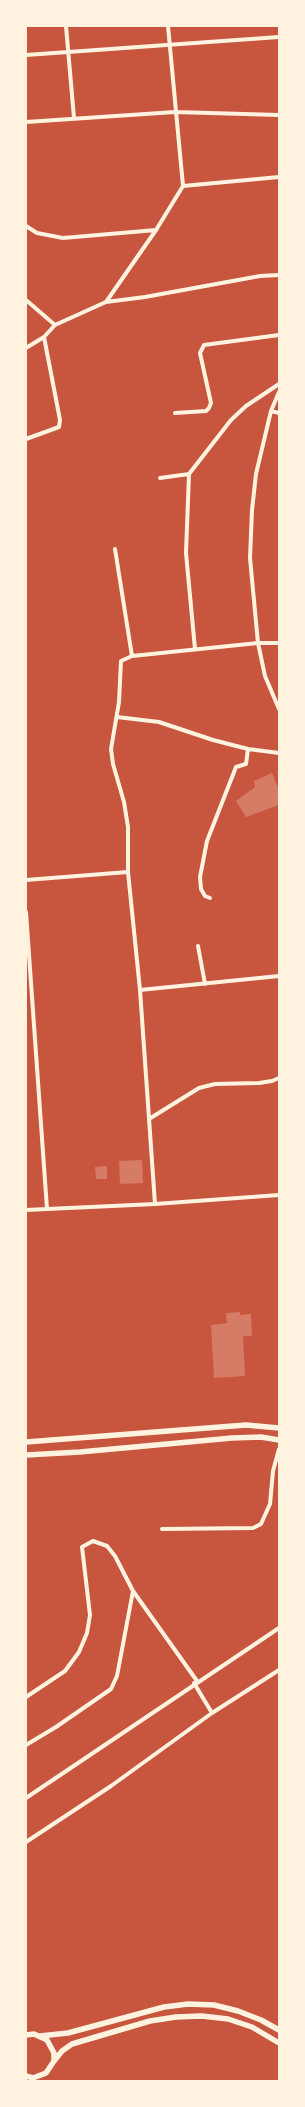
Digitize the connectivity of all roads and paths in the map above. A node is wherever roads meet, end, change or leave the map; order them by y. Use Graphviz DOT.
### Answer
graph roads {
  1 [pos="66,26"];
  2 [pos="168,26"];
  3 [pos="279,37"];
  4 [pos="170,46"];
  5 [pos="68,51"];
  6 [pos="26,55"];
  7 [pos="175,112"];
  8 [pos="279,115"];
  9 [pos="74,118"];
  10 [pos="26,122"];
  11 [pos="279,177"];
  12 [pos="183,186"];
  13 [pos="26,226"];
  14 [pos="156,230"];
  15 [pos="279,275"];
  16 [pos="26,300"];
  17 [pos="106,302"];
  18 [pos="55,325"];
  19 [pos="279,334"];
  20 [pos="44,336"];
  21 [pos="26,348"];
  22 [pos="279,384"];
  23 [pos="279,392"];
  24 [pos="271,411"];
  25 [pos="176,413"];
  26 [pos="279,413"];
  27 [pos="26,440"];
  28 [pos="188,474"];
  29 [pos="160,478"];
  30 [pos="115,549"];
  31 [pos="258,643"];
  32 [pos="279,643"];
  33 [pos="194,649"];
  34 [pos="132,656"];
  35 [pos="279,709"];
  36 [pos="117,717"];
  37 [pos="248,749"];
  38 [pos="279,754"];
  39 [pos="128,872"];
  40 [pos="26,880"];
  41 [pos="210,898"];
  42 [pos="26,912"];
  43 [pos="198,946"];
  44 [pos="279,976"];
  45 [pos="205,984"];
  46 [pos="140,990"];
  47 [pos="279,1078"];
  48 [pos="149,1119"];
  49 [pos="279,1195"];
  50 [pos="155,1204"];
  51 [pos="47,1209"];
  52 [pos="26,1210"];
  53 [pos="279,1428"];
  54 [pos="279,1440"];
  55 [pos="26,1442"];
  56 [pos="279,1449"];
  57 [pos="26,1455"];
  58 [pos="162,1529"];
  59 [pos="133,1590"];
  60 [pos="279,1628"];
  61 [pos="279,1670"];
  62 [pos="195,1682"];
  63 [pos="26,1697"];
  64 [pos="212,1713"];
  65 [pos="26,1745"];
  66 [pos="26,1798"];
  67 [pos="26,1842"];
  68 [pos="279,2030"];
  69 [pos="26,2035"];
  70 [pos="40,2036"];
  71 [pos="279,2043"];
  72 [pos="54,2061"];
  73 [pos="26,2076"];
  74 [pos="38,2079"];
  1 -- 5 [label="street"];
  2 -- 4 [label="street"];
  3 -- 4 [label="street"];
  4 -- 5 [label="street"];
  4 -- 7 [label="street"];
  5 -- 6 [label="street"];
  5 -- 9 [label="street"];
  7 -- 8 [label="street"];
  7 -- 9 [label="street"];
  7 -- 12 [label="street"];
  9 -- 10 [label="street"];
  11 -- 12 [label="street"];
  12 -- 14 [label="street"];
  13 -- 14 [label="street"];
  14 -- 17 [label="street"];
  15 -- 17 [label="street"];
  16 -- 18 [label="street"];
  17 -- 18 [label="street"];
  18 -- 20 [label="street"];
  19 -- 25 [label="street"];
  20 -- 21 [label="street"];
  20 -- 27 [label="street"];
  22 -- 28 [label="street"];
  23 -- 24 [label="street"];
  24 -- 26 [label="street"];
  24 -- 31 [label="street"];
  28 -- 29 [label="street"];
  28 -- 33 [label="street"];
  30 -- 34 [label="street"];
  31 -- 32 [label="street"];
  31 -- 33 [label="street"];
  31 -- 35 [label="street"];
  33 -- 34 [label="street"];
  34 -- 36 [label="street"];
  36 -- 37 [label="street"];
  36 -- 39 [label="street"];
  37 -- 38 [label="street"];
  37 -- 41 [label="street"];
  39 -- 40 [label="street"];
  39 -- 46 [label="street"];
  42 -- 51 [label="street"];
  43 -- 45 [label="street"];
  44 -- 45 [label="street"];
  45 -- 46 [label="street"];
  46 -- 48 [label="street"];
  47 -- 48 [label="street"];
  48 -- 50 [label="street"];
  49 -- 50 [label="street"];
  50 -- 51 [label="street"];
  51 -- 52 [label="street"];
  53 -- 55 [label="main road"];
  54 -- 57 [label="main road"];
  56 -- 58 [label="street"];
  59 -- 62 [label="street"];
  59 -- 63 [label="street"];
  59 -- 65 [label="street"];
  60 -- 62 [label="street"];
  61 -- 64 [label="street"];
  62 -- 64 [label="street"];
  62 -- 66 [label="street"];
  64 -- 67 [label="street"];
  68 -- 70 [label="main road"];
  69 -- 70 [label="main road"];
  70 -- 72 [label="main road"];
  71 -- 72 [label="main road"];
  72 -- 74 [label="main road"];
  73 -- 74 [label="main road"];
}
